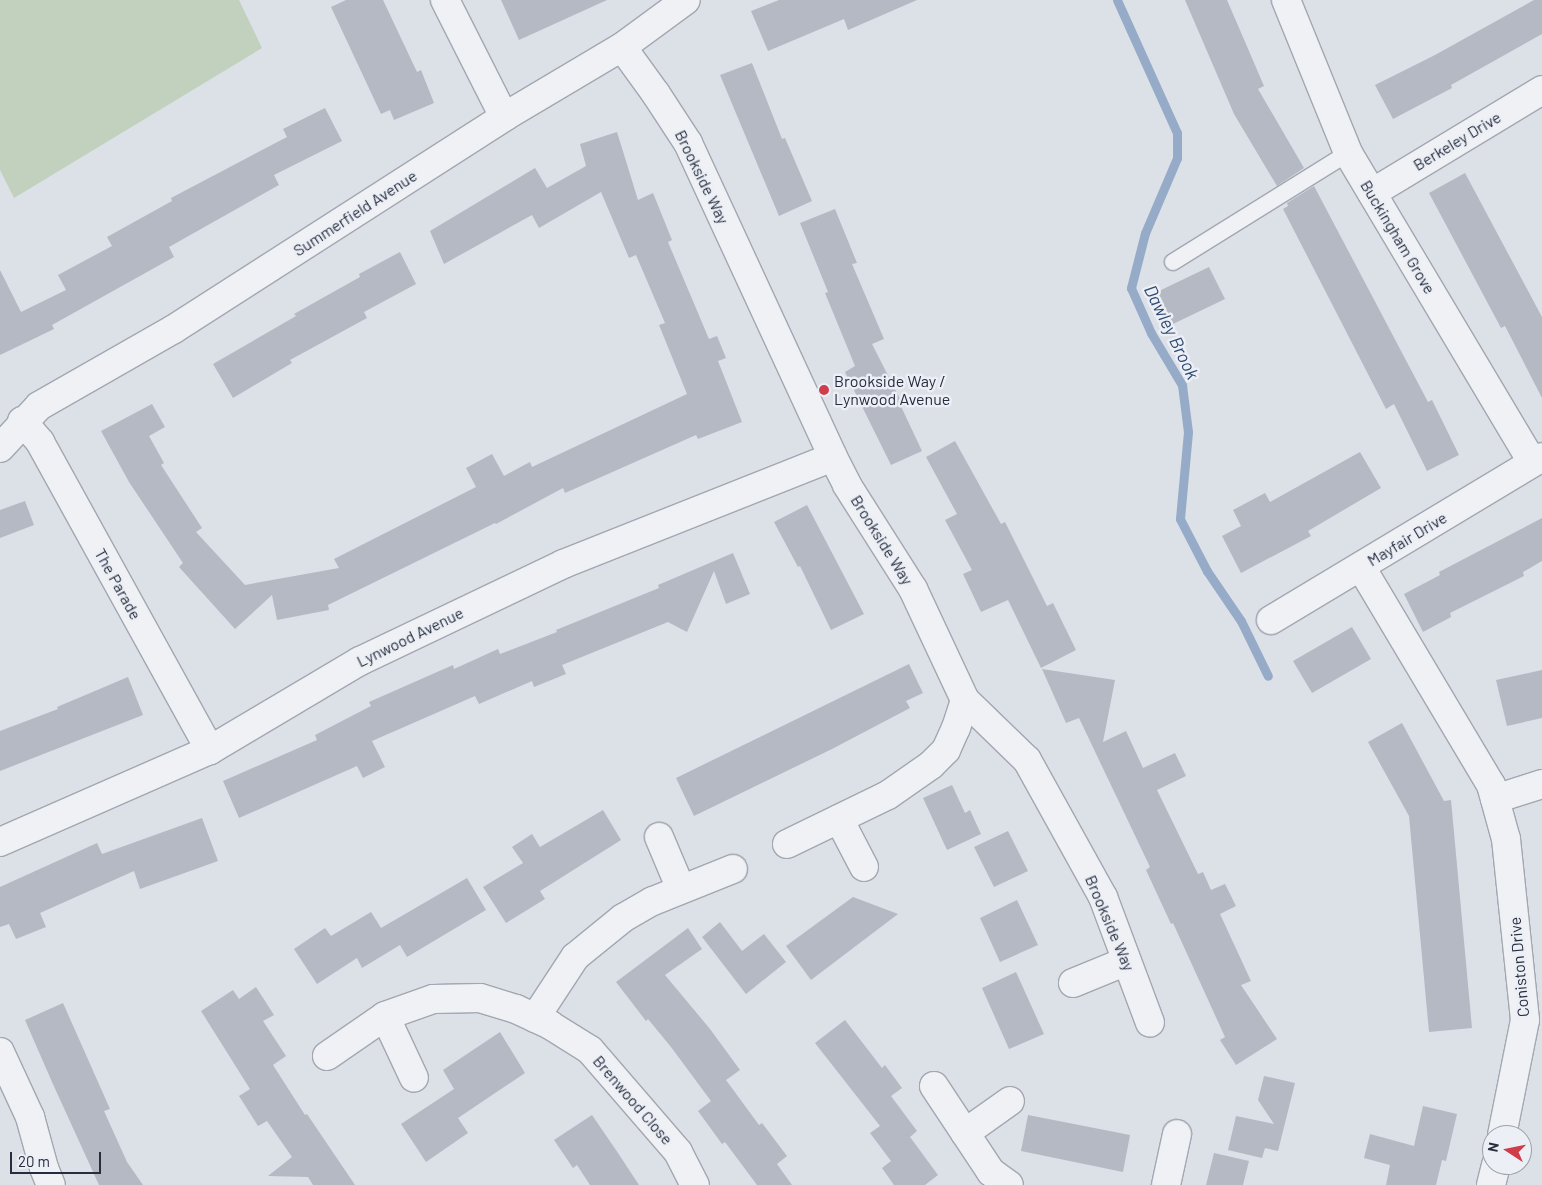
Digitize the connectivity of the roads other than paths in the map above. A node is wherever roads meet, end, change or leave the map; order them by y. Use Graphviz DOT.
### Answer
graph roads {
  1 [pos="445,0"];
  2 [pos="686,0"];
  3 [pos="1286,0"];
  4 [pos="622,48"];
  5 [pos="1542,90"];
  6 [pos="504,117"];
  7 [pos="1348,153"];
  8 [pos="1372,193"];
  9 [pos="1174,262"];
  10 [pos="7,436"];
  11 [pos="833,457"];
  12 [pos="1537,460"];
  13 [pos="1361,567"];
  14 [pos="1271,620"];
  15 [pos="965,700"];
  16 [pos="210,750"];
  17 [pos="1542,784"];
  18 [pos="1495,800"];
  19 [pos="839,819"];
  20 [pos="659,837"];
  21 [pos="0,842"];
  22 [pos="788,844"];
  23 [pos="864,867"];
  24 [pos="733,869"];
  25 [pos="681,889"];
  26 [pos="1127,961"];
  27 [pos="1073,983"];
  28 [pos="385,1016"];
  29 [pos="535,1018"];
  30 [pos="1150,1023"];
  31 [pos="0,1052"];
  32 [pos="327,1056"];
  33 [pos="414,1078"];
  34 [pos="934,1086"];
  35 [pos="1010,1101"];
  36 [pos="1504,1125"];
  37 [pos="965,1133"];
  38 [pos="1177,1134"];
  39 [pos="51,1185"];
  40 [pos="695,1185"];
  41 [pos="1009,1185"];
  42 [pos="1166,1185"];
  1 -- 6 [label="street"];
  2 -- 4 [label="street, Summerfield Avenue"];
  3 -- 7 [label="street, Buckingham Grove"];
  4 -- 6 [label="street, Summerfield Avenue"];
  4 -- 11 [label="street, Brookside Way"];
  5 -- 8 [label="street, Berkeley Drive"];
  6 -- 10 [label="street, Summerfield Avenue"];
  7 -- 8 [label="street, Buckingham Grove"];
  7 -- 9 [label="lane"];
  8 -- 12 [label="street, Buckingham Grove"];
  10 -- 16 [label="street, The Parade"];
  11 -- 15 [label="street, Brookside Way"];
  11 -- 16 [label="street, Lynwood Avenue"];
  12 -- 13 [label="street, Mayfair Drive"];
  13 -- 14 [label="street, Mayfair Drive"];
  13 -- 18 [label="street, Coniston Drive"];
  15 -- 19 [label="street"];
  15 -- 26 [label="street, Brookside Way"];
  16 -- 21 [label="street, Lynwood Avenue"];
  17 -- 18 [label="street"];
  18 -- 36 [label="street, Coniston Drive"];
  19 -- 22 [label="street"];
  19 -- 23 [label="street"];
  20 -- 25 [label="street"];
  24 -- 25 [label="street"];
  25 -- 29 [label="street"];
  26 -- 27 [label="street"];
  26 -- 30 [label="street, Brookside Way"];
  28 -- 29 [label="street, Brenwood Close"];
  28 -- 32 [label="street, Brenwood Close"];
  28 -- 33 [label="street"];
  29 -- 40 [label="street, Brenwood Close"];
  31 -- 39 [label="street"];
  34 -- 37 [label="street"];
  35 -- 37 [label="street"];
  37 -- 41 [label="street"];
  38 -- 42 [label="street"];
}
